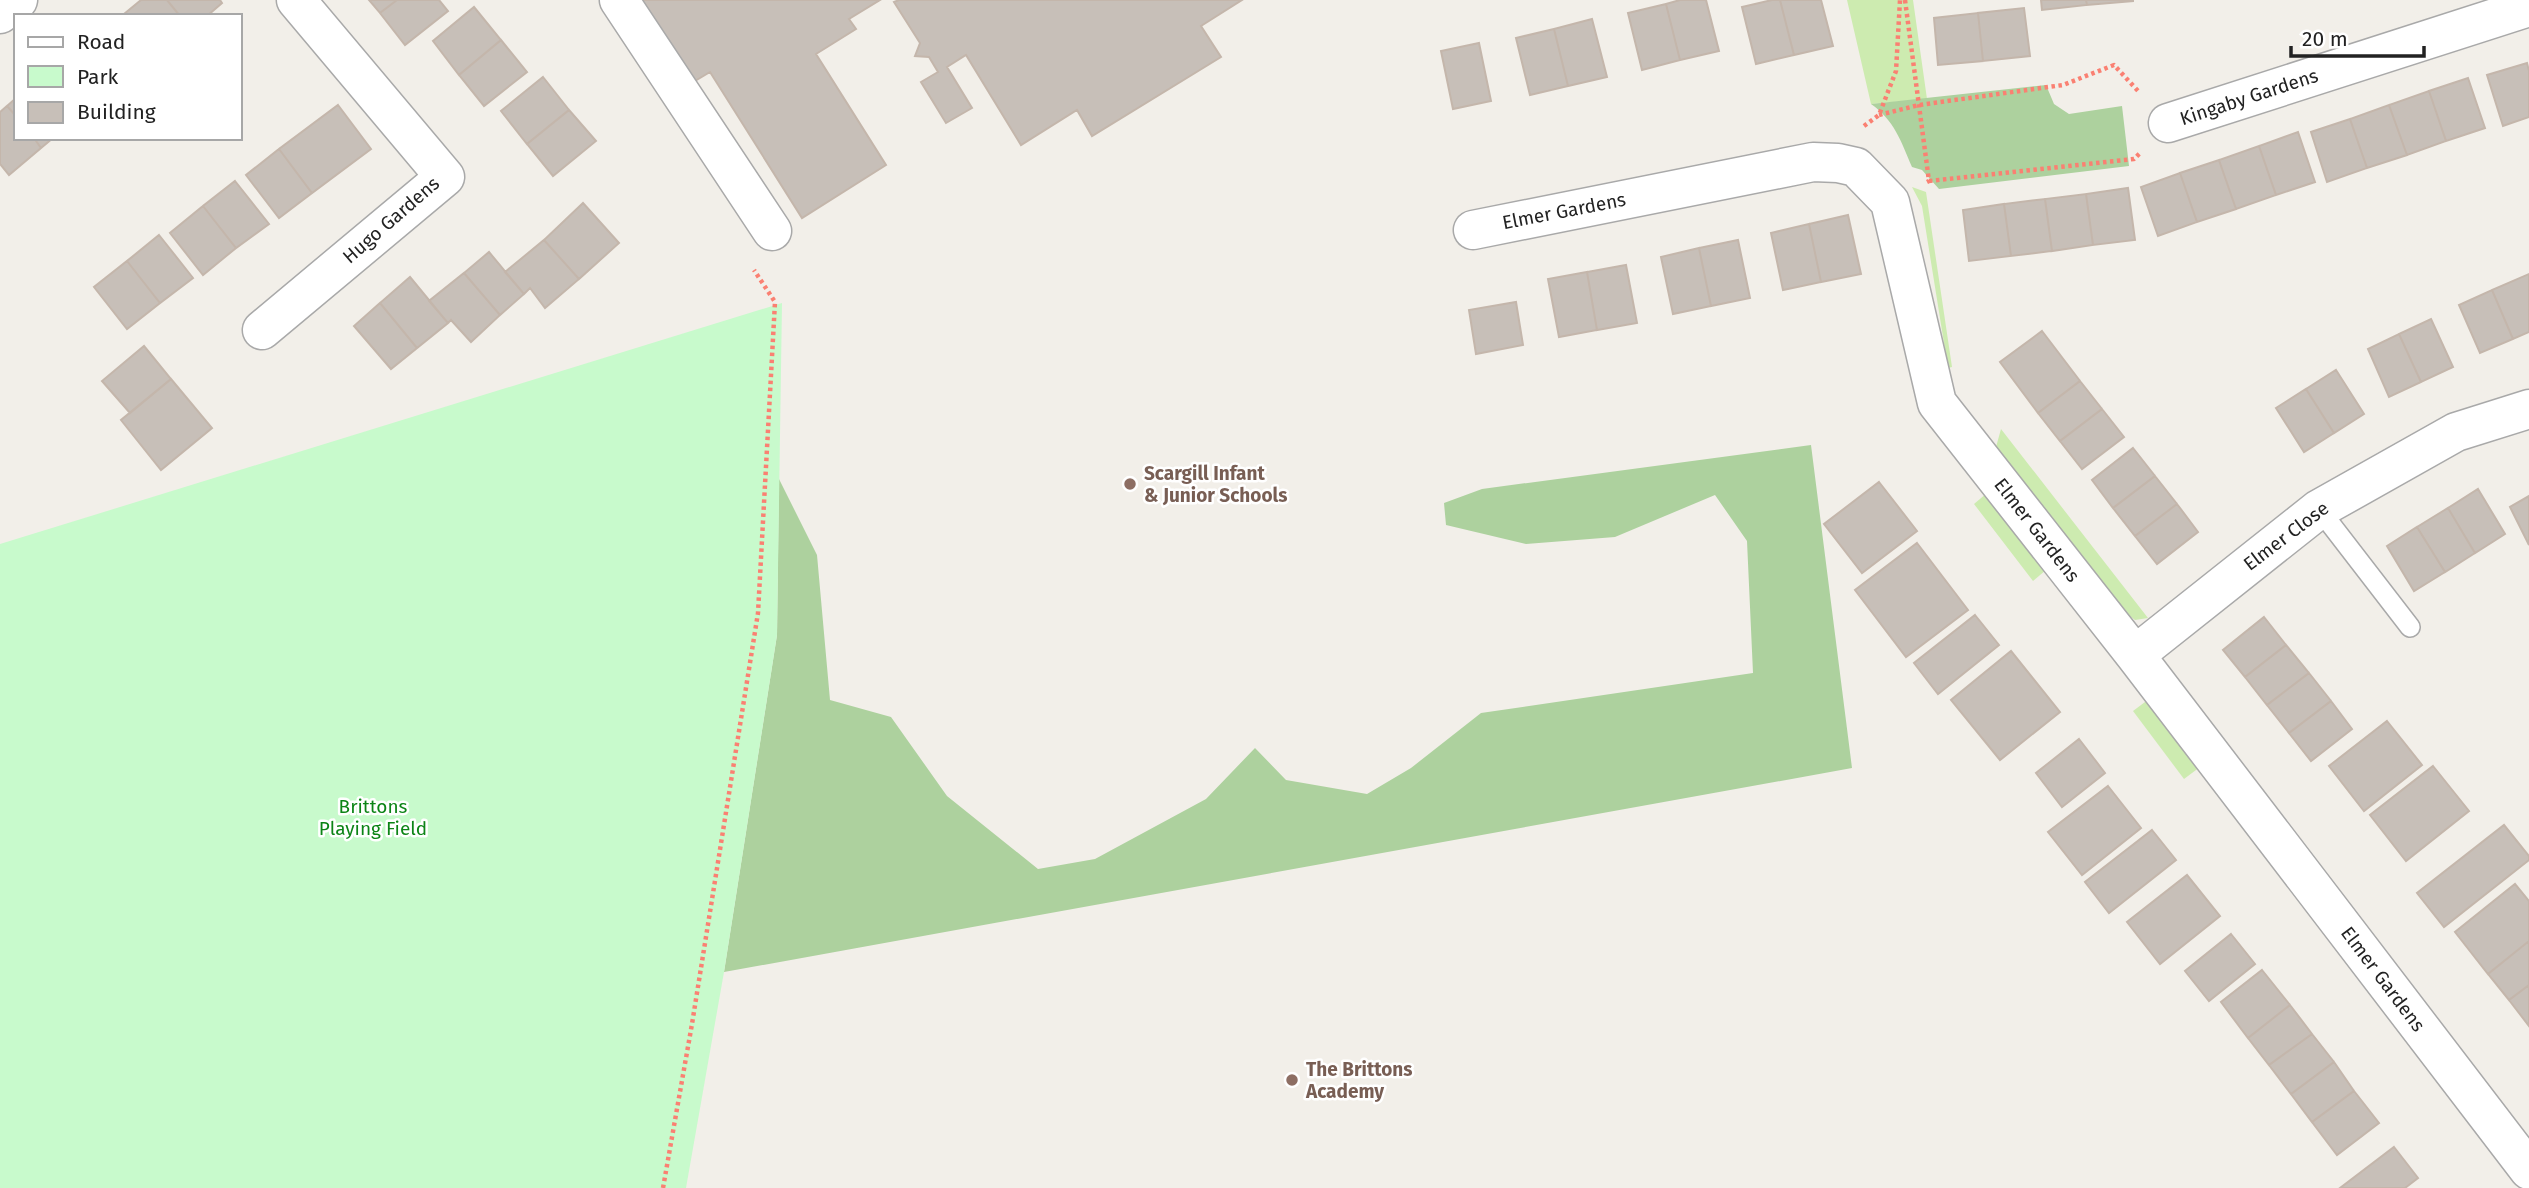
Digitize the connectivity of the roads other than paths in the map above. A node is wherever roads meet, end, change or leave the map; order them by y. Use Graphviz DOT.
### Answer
graph roads {
  1 [pos="18,0"];
  2 [pos="296,0"];
  3 [pos="619,0"];
  4 [pos="2529,7"];
  5 [pos="0,15"];
  6 [pos="2168,124"];
  7 [pos="1473,230"];
  8 [pos="772,231"];
  9 [pos="262,330"];
  10 [pos="2529,409"];
  11 [pos="2319,509"];
  12 [pos="2410,627"];
  13 [pos="2135,655"];
  14 [pos="2529,1170"];
  1 -- 5 [label="street"];
  2 -- 9 [label="street, Hugo Gardens"];
  3 -- 8 [label="street"];
  4 -- 6 [label="street, Kingaby Gardens"];
  7 -- 13 [label="street, Elmer Gardens"];
  10 -- 11 [label="street, Elmer Close"];
  11 -- 12 [label="lane"];
  11 -- 13 [label="street, Elmer Close"];
  13 -- 14 [label="street, Elmer Gardens"];
}
